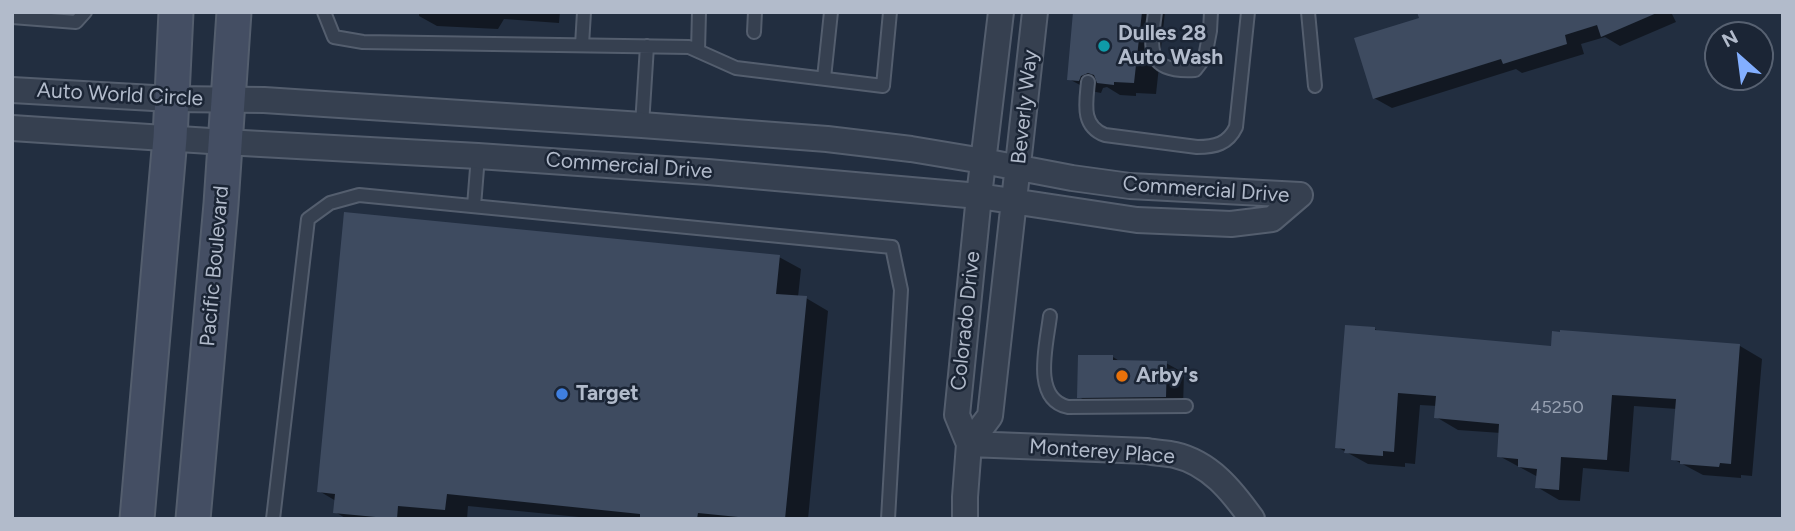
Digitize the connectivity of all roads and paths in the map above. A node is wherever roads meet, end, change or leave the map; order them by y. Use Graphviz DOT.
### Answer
graph roads {
  1 [pos="85,12"];
  2 [pos="176,12"];
  3 [pos="234,12"];
  4 [pos="324,12"];
  5 [pos="584,12"];
  6 [pos="699,12"];
  7 [pos="755,12"];
  8 [pos="831,12"];
  9 [pos="890,12"];
  10 [pos="1000,12"];
  11 [pos="1035,12"];
  12 [pos="1155,12"];
  13 [pos="1211,12"];
  14 [pos="1248,12"];
  15 [pos="1308,12"];
  16 [pos="12,17"];
  17 [pos="754,32"];
  18 [pos="582,45"];
  19 [pos="647,46"];
  20 [pos="698,51"];
  21 [pos="824,78"];
  22 [pos="1088,82"];
  23 [pos="1315,86"];
  24 [pos="12,90"];
  25 [pos="172,99"];
  26 [pos="227,100"];
  27 [pos="642,125"];
  28 [pos="12,128"];
  29 [pos="170,138"];
  30 [pos="225,142"];
  31 [pos="478,156"];
  32 [pos="983,161"];
  33 [pos="1018,169"];
  34 [pos="979,196"];
  35 [pos="1015,202"];
  36 [pos="474,206"];
  37 [pos="1050,316"];
  38 [pos="1186,406"];
  39 [pos="969,444"];
  40 [pos="136,519"];
  41 [pos="194,519"];
  42 [pos="273,519"];
  43 [pos="888,519"];
  44 [pos="965,519"];
  45 [pos="1252,519"];
  1 -- 16 [label="lane"];
  2 -- 25 [label="main road"];
  3 -- 26 [label="main road, Pacific Boulevard"];
  4 -- 18 [label="lane"];
  5 -- 18 [label="lane"];
  6 -- 20 [label="lane"];
  7 -- 17 [label="lane"];
  8 -- 21 [label="lane"];
  9 -- 21 [label="lane"];
  10 -- 32 [label="street, Beverly Way"];
  11 -- 33 [label="street, Beverly Way"];
  12 -- 13 [label="lane"];
  14 -- 22 [label="lane"];
  15 -- 23 [label="lane"];
  18 -- 19 [label="lane"];
  19 -- 20 [label="lane"];
  19 -- 27 [label="lane"];
  20 -- 21 [label="lane"];
  24 -- 25 [label="street, Auto World Circle"];
  25 -- 26 [label="street, Auto World Circle"];
  25 -- 29 [label="main road"];
  26 -- 27 [label="street, Commercial Drive"];
  26 -- 30 [label="main road, Pacific Boulevard"];
  27 -- 32 [label="street, Commercial Drive"];
  28 -- 29 [label="street, Auto World Circle"];
  29 -- 30 [label="street, Commercial Drive"];
  29 -- 40 [label="main road"];
  30 -- 31 [label="street, Commercial Drive"];
  30 -- 41 [label="main road, Pacific Boulevard"];
  31 -- 34 [label="street, Commercial Drive"];
  31 -- 36 [label="lane"];
  32 -- 33 [label="street, Commercial Drive"];
  32 -- 34 [label="street, Beverly Way"];
  33 -- 35 [label="street, Beverly Way"];
  33 -- 35 [label="street, Commercial Drive"];
  34 -- 35 [label="street, Commercial Drive"];
  34 -- 39 [label="street, Colorado Drive"];
  35 -- 39 [label="street, Colorado Drive"];
  36 -- 42 [label="lane"];
  36 -- 43 [label="lane"];
  37 -- 38 [label="lane"];
  39 -- 44 [label="street, Colorado Drive"];
  39 -- 45 [label="street, Monterey Place"];
}
